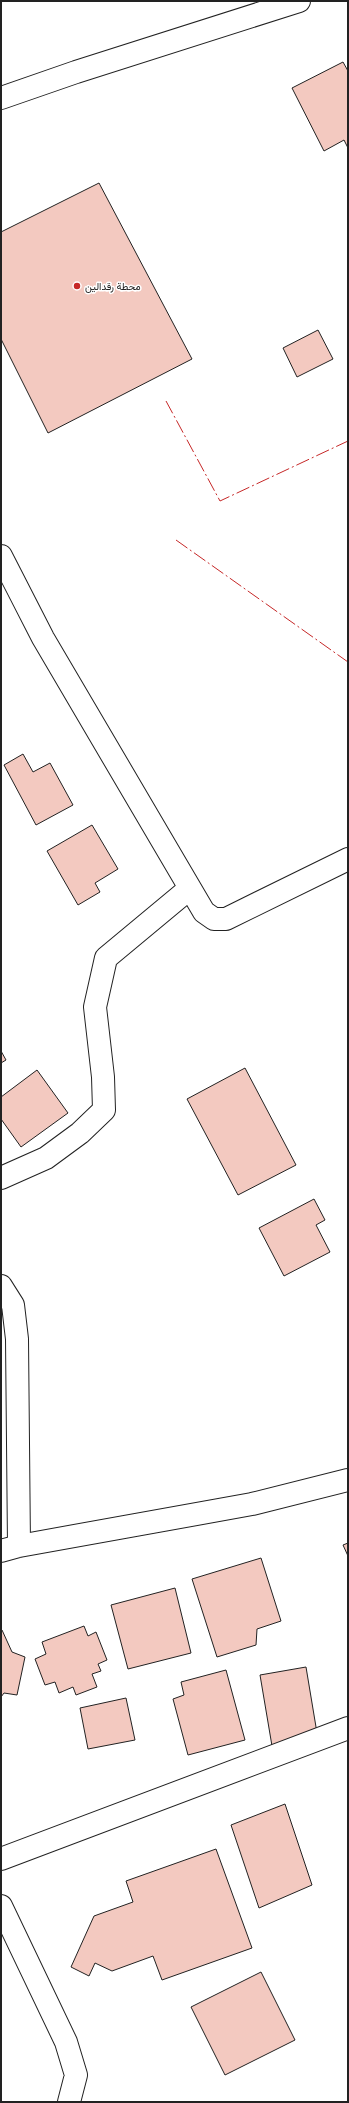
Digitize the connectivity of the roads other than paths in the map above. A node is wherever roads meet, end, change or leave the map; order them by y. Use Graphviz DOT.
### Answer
graph roads {
  1 [pos="299,1"];
  2 [pos="1,98"];
  3 [pos="1,556"];
  4 [pos="348,859"];
  5 [pos="189,889"];
  6 [pos="1,1178"];
  7 [pos="1,1286"];
  8 [pos="348,1480"];
  9 [pos="10,1549"];
  10 [pos="348,1728"];
  11 [pos="1,1859"];
  12 [pos="1,1906"];
  13 [pos="69,2102"];
  1 -- 2 [label="street"];
  3 -- 5 [label="street"];
  4 -- 5 [label="street"];
  5 -- 6 [label="street"];
  7 -- 9 [label="street"];
  8 -- 9 [label="street"];
  10 -- 11 [label="street"];
  12 -- 13 [label="street"];
}
